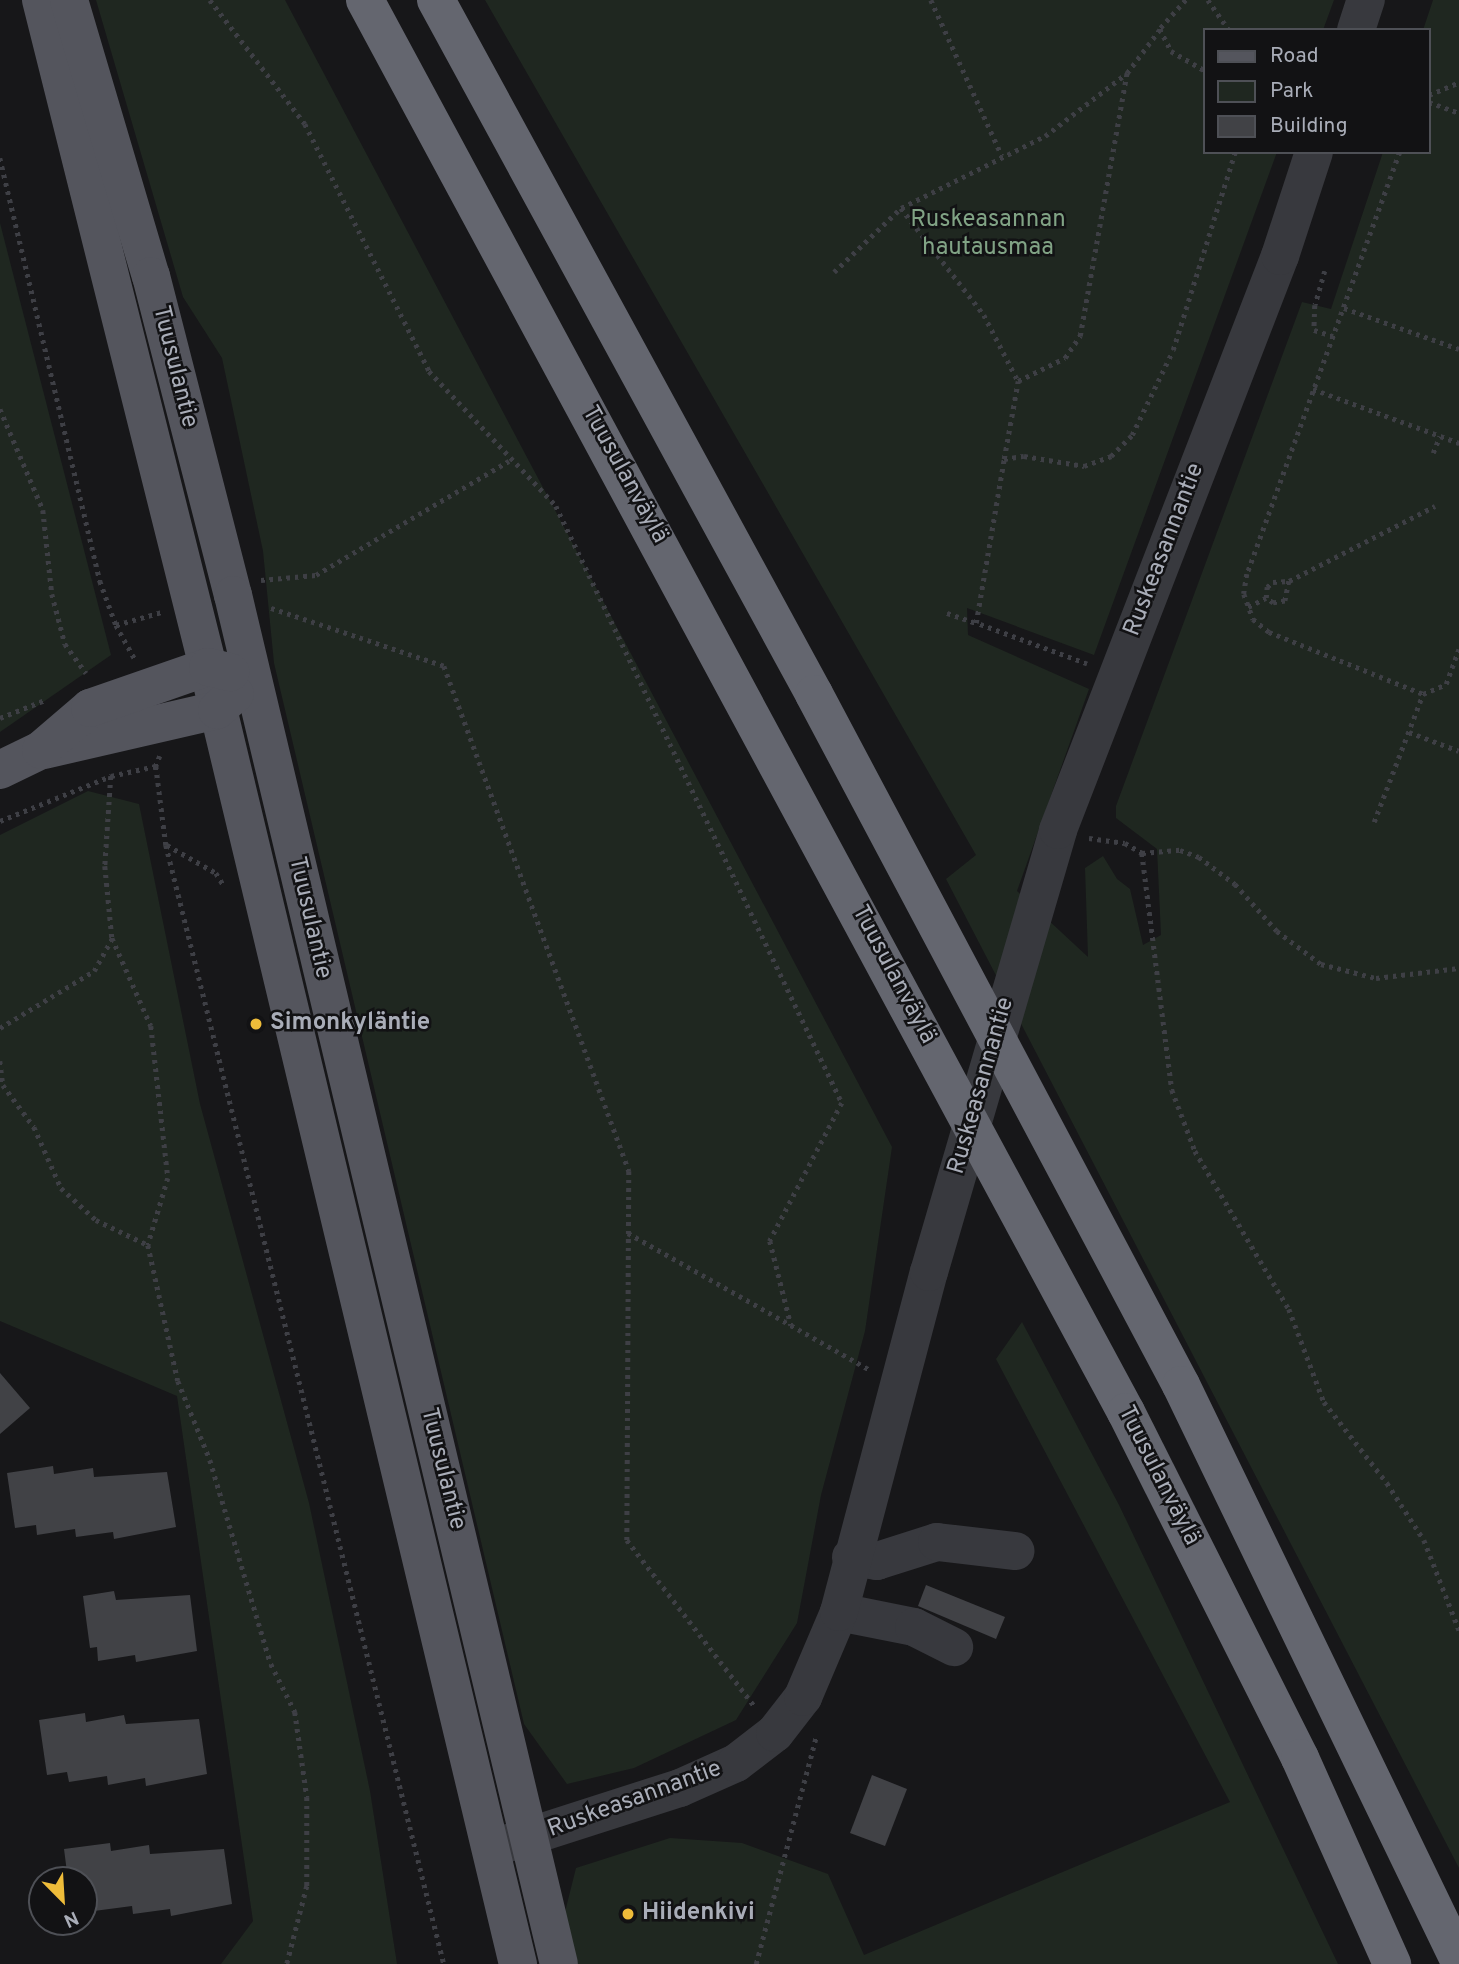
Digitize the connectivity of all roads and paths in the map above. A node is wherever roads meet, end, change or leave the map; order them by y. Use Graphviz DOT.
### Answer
graph roads {
  1 [pos="41,0"];
  2 [pos="69,0"];
  3 [pos="210,0"];
  4 [pos="365,0"];
  5 [pos="436,0"];
  6 [pos="931,0"];
  7 [pos="1186,0"];
  8 [pos="1208,0"];
  9 [pos="1366,0"];
  10 [pos="1228,28"];
  11 [pos="1357,28"];
  12 [pos="1160,29"];
  13 [pos="1204,70"];
  14 [pos="1127,73"];
  15 [pos="1459,82"];
  16 [pos="1431,94"];
  17 [pos="1431,103"];
  18 [pos="1459,113"];
  19 [pos="1234,154"];
  20 [pos="1313,154"];
  21 [pos="1399,154"];
  22 [pos="1002,156"];
  23 [pos="0,158"];
  24 [pos="901,208"];
  25 [pos="1325,271"];
  26 [pos="834,272"];
  27 [pos="1344,308"];
  28 [pos="1333,336"];
  29 [pos="1459,349"];
  30 [pos="1018,381"];
  31 [pos="1313,389"];
  32 [pos="0,409"];
  33 [pos="1440,436"];
  34 [pos="1459,443"];
  35 [pos="1433,453"];
  36 [pos="1004,458"];
  37 [pos="509,461"];
  38 [pos="1435,506"];
  39 [pos="1289,581"];
  40 [pos="233,595"];
  41 [pos="1266,598"];
  42 [pos="1248,607"];
  43 [pos="947,614"];
  44 [pos="976,623"];
  45 [pos="1459,649"];
  46 [pos="208,667"];
  47 [pos="1116,675"];
  48 [pos="253,678"];
  49 [pos="90,680"];
  50 [pos="146,686"];
  51 [pos="1423,694"];
  52 [pos="217,710"];
  53 [pos="159,725"];
  54 [pos="1409,732"];
  55 [pos="41,750"];
  56 [pos="1459,751"];
  57 [pos="156,766"];
  58 [pos="0,770"];
  59 [pos="111,776"];
  60 [pos="0,821"];
  61 [pos="1374,822"];
  62 [pos="1058,830"];
  63 [pos="166,845"];
  64 [pos="1142,853"];
  65 [pos="226,890"];
  66 [pos="112,938"];
  67 [pos="1459,968"];
  68 [pos="0,1028"];
  69 [pos="0,1061"];
  70 [pos="628,1233"];
  71 [pos="148,1245"];
  72 [pos="791,1325"];
  73 [pos="898,1386"];
  74 [pos="1015,1551"];
  75 [pos="851,1557"];
  76 [pos="839,1612"];
  77 [pos="1459,1630"];
  78 [pos="954,1647"];
  79 [pos="775,1733"];
  80 [pos="531,1837"];
  81 [pos="491,1849"];
  82 [pos="1459,1960"];
  83 [pos="287,1964"];
  84 [pos="444,1964"];
  85 [pos="518,1964"];
  86 [pos="559,1964"];
  87 [pos="1392,1964"];
  1 -- 46 [label="main road, Tuusulantie"];
  2 -- 40 [label="main road, Tuusulantie"];
  3 -- 37 [label="path"];
  4 -- 87 [label="highway, Tuusulanväylä"];
  5 -- 82 [label="highway"];
  6 -- 22 [label="path"];
  7 -- 12 [label="path"];
  8 -- 10 [label="path"];
  9 -- 11 [label="street"];
  12 -- 13 [label="path"];
  12 -- 14 [label="path"];
  14 -- 22 [label="path"];
  14 -- 30 [label="path"];
  15 -- 16 [label="path"];
  17 -- 18 [label="path"];
  19 -- 36 [label="path"];
  20 -- 47 [label="street, Ruskeasannantie"];
  21 -- 27 [label="path"];
  22 -- 24 [label="path"];
  23 -- 50 [label="path"];
  24 -- 26 [label="path"];
  24 -- 30 [label="path"];
  25 -- 28 [label="path"];
  27 -- 28 [label="path"];
  27 -- 29 [label="path"];
  28 -- 31 [label="path"];
  30 -- 36 [label="path"];
  31 -- 33 [label="path"];
  31 -- 42 [label="path"];
  32 -- 49 [label="path"];
  33 -- 34 [label="path"];
  33 -- 35 [label="path"];
  36 -- 44 [label="path"];
  37 -- 40 [label="path"];
  37 -- 72 [label="path"];
  38 -- 39 [label="path"];
  39 -- 41 [label="path"];
  39 -- 41 [label="path"];
  40 -- 48 [label="main road, Tuusulantie"];
  40 -- 70 [label="path"];
  41 -- 42 [label="path"];
  42 -- 51 [label="path"];
  43 -- 44 [label="path"];
  44 -- 47 [label="path"];
  45 -- 51 [label="path"];
  46 -- 48 [label="main road"];
  46 -- 50 [label="main road"];
  46 -- 52 [label="main road, Tuusulantie"];
  47 -- 62 [label="street, Ruskeasannantie"];
  48 -- 52 [label="main road"];
  48 -- 80 [label="main road, Tuusulantie"];
  50 -- 55 [label="main road"];
  51 -- 54 [label="path"];
  52 -- 53 [label="main road"];
  52 -- 81 [label="main road, Tuusulantie"];
  53 -- 55 [label="main road"];
  53 -- 57 [label="path"];
  54 -- 56 [label="path"];
  54 -- 61 [label="path"];
  55 -- 58 [label="main road"];
  57 -- 59 [label="path"];
  57 -- 63 [label="path"];
  59 -- 60 [label="path"];
  59 -- 66 [label="path"];
  62 -- 64 [label="path"];
  62 -- 73 [label="street, Ruskeasannantie"];
  63 -- 65 [label="path"];
  63 -- 84 [label="path"];
  64 -- 67 [label="path"];
  64 -- 77 [label="path"];
  66 -- 68 [label="path"];
  66 -- 71 [label="path"];
  69 -- 71 [label="path"];
  70 -- 72 [label="path"];
  70 -- 79 [label="path"];
  71 -- 83 [label="path"];
  72 -- 73 [label="path"];
  73 -- 75 [label="street, Ruskeasannantie"];
  74 -- 75 [label="street"];
  75 -- 76 [label="street, Ruskeasannantie"];
  76 -- 78 [label="street"];
  76 -- 79 [label="street, Ruskeasannantie"];
  79 -- 80 [label="street, Ruskeasannantie"];
  80 -- 81 [label="street, Ruskeasannantie"];
  80 -- 86 [label="main road, Tuusulantie"];
  81 -- 85 [label="main road, Tuusulantie"];
}
